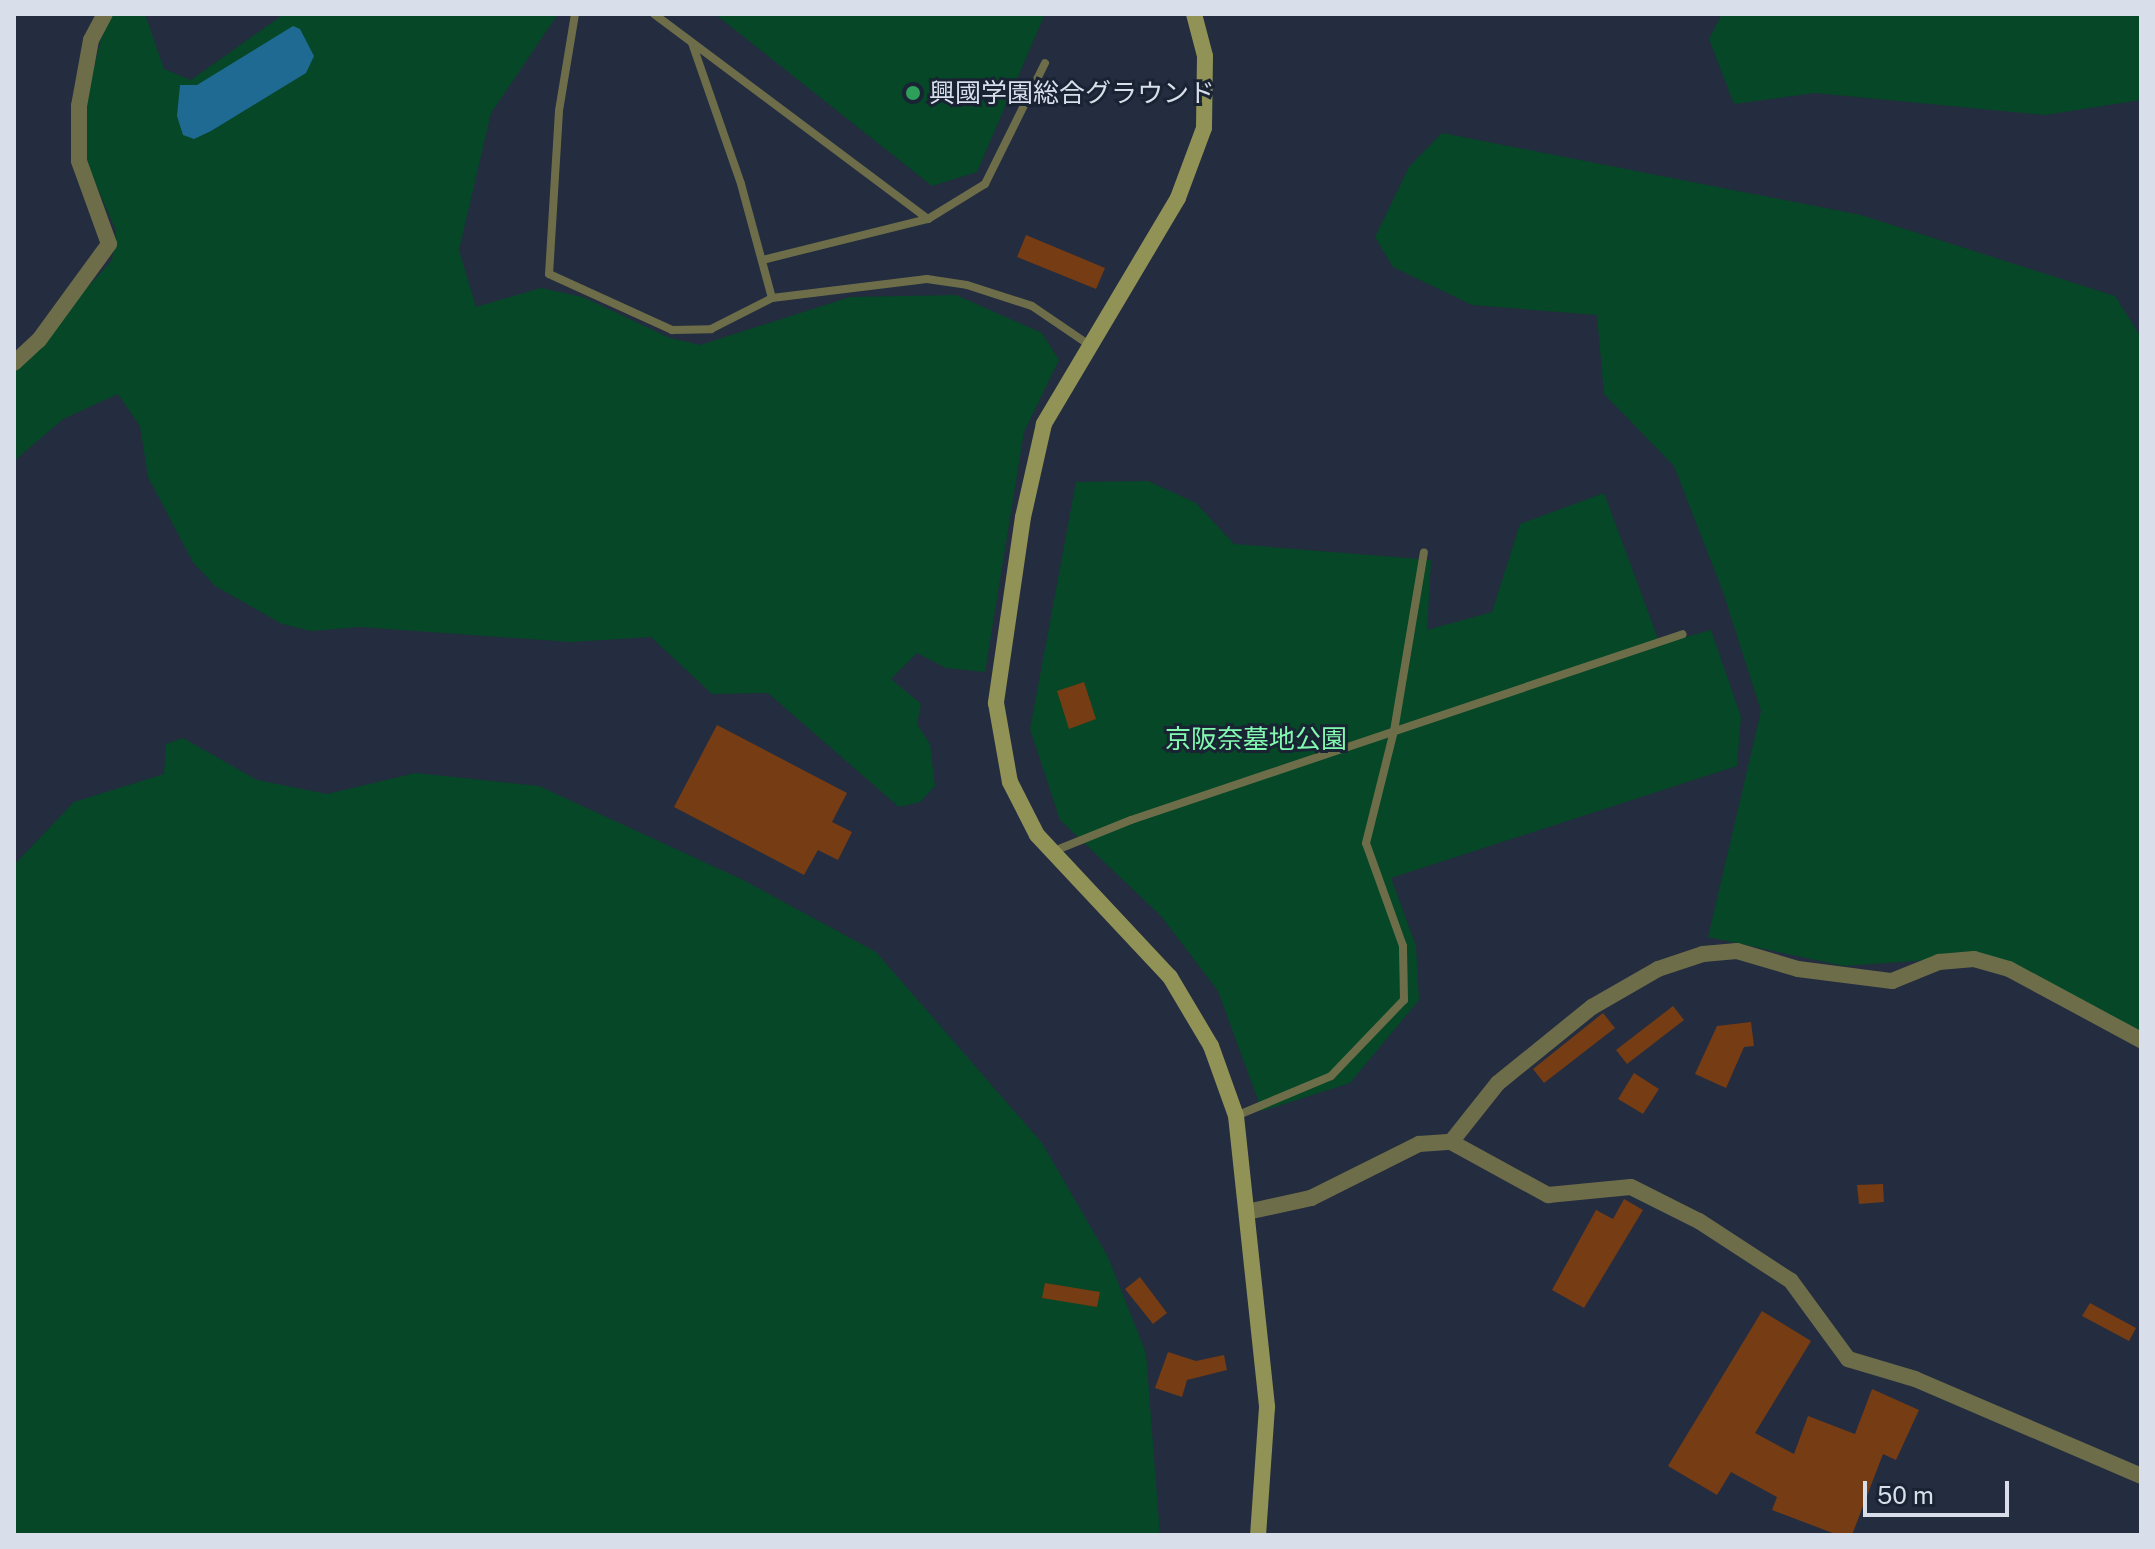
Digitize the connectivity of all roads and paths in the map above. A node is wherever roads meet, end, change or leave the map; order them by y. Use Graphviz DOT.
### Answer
graph roads {
  1 [pos="105,14"];
  2 [pos="575,14"];
  3 [pos="654,14"];
  4 [pos="1194,14"];
  5 [pos="692,42"];
  6 [pos="1045,63"];
  7 [pos="928,219"];
  8 [pos="762,260"];
  9 [pos="772,298"];
  10 [pos="1088,344"];
  11 [pos="14,363"];
  12 [pos="1424,552"];
  13 [pos="1683,634"];
  14 [pos="1394,731"];
  15 [pos="1053,851"];
  16 [pos="2141,1040"];
  17 [pos="1236,1116"];
  18 [pos="1451,1142"];
  19 [pos="1247,1212"];
  20 [pos="2141,1476"];
  21 [pos="1258,1535"];
  1 -- 11 [label="street"];
  2 -- 9 [label="lane"];
  3 -- 5 [label="lane"];
  4 -- 10 [label="street"];
  5 -- 7 [label="lane"];
  5 -- 8 [label="lane"];
  6 -- 7 [label="lane"];
  7 -- 8 [label="lane"];
  8 -- 9 [label="lane"];
  9 -- 10 [label="lane"];
  10 -- 15 [label="street"];
  12 -- 14 [label="lane"];
  13 -- 14 [label="lane"];
  14 -- 15 [label="lane"];
  14 -- 17 [label="lane"];
  15 -- 17 [label="street"];
  16 -- 18 [label="street"];
  17 -- 19 [label="street"];
  18 -- 19 [label="street"];
  18 -- 20 [label="street"];
  19 -- 21 [label="street"];
}
